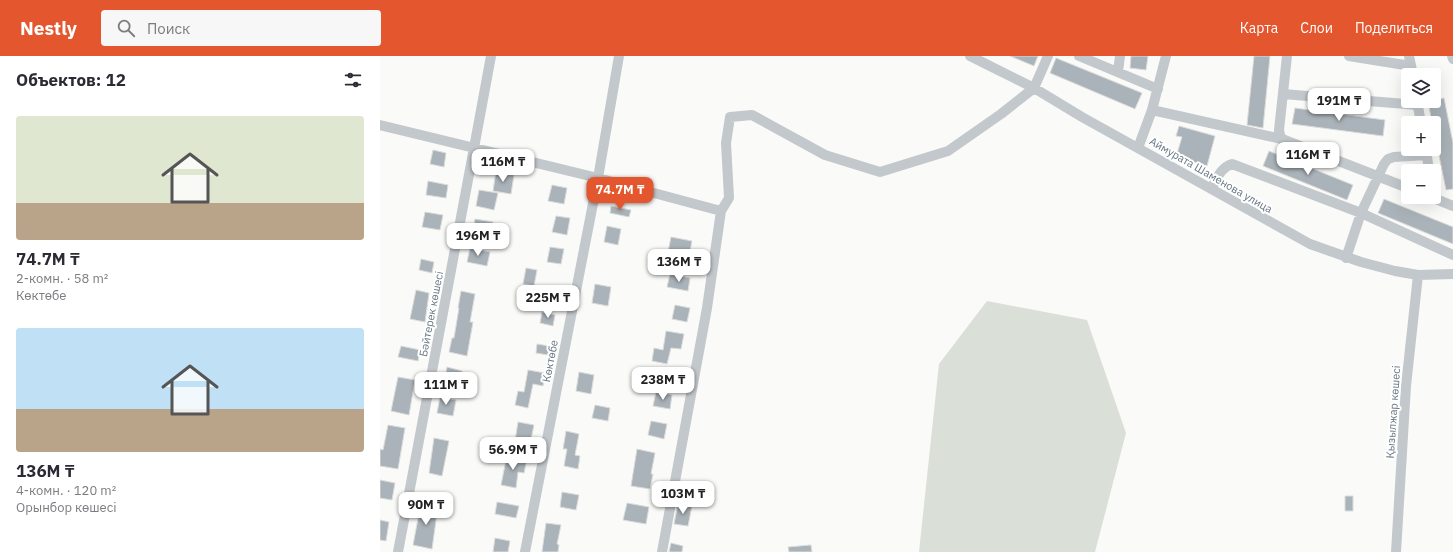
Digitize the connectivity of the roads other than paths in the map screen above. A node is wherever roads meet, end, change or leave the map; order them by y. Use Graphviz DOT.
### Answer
graph roads {
  1 [pos="490,56"];
  2 [pos="619,56"];
  3 [pos="970,56"];
  4 [pos="1048,56"];
  5 [pos="1080,56"];
  6 [pos="1120,56"];
  7 [pos="1166,56"];
  8 [pos="1287,56"];
  9 [pos="1349,56"];
  10 [pos="1411,66"];
  11 [pos="1118,72"];
  12 [pos="1034,88"];
  13 [pos="1158,89"];
  14 [pos="1283,94"];
  15 [pos="1401,102"];
  16 [pos="1152,110"];
  17 [pos="380,125"];
  18 [pos="1282,139"];
  19 [pos="474,148"];
  20 [pos="1138,148"];
  21 [pos="1401,156"];
  22 [pos="1379,176"];
  23 [pos="598,178"];
  24 [pos="1401,185"];
  25 [pos="1211,189"];
  26 [pos="1441,201"];
  27 [pos="1453,206"];
  28 [pos="720,211"];
  29 [pos="1361,213"];
  30 [pos="1453,255"];
  31 [pos="1346,258"];
  32 [pos="1453,274"];
  33 [pos="1418,275"];
  34 [pos="398,552"];
  35 [pos="525,552"];
  36 [pos="662,552"];
  37 [pos="1396,552"];
  1 -- 19 [label="street, Бәйтерек көшесі"];
  2 -- 23 [label="street, Көктөбе"];
  3 -- 12 [label="street, Аймурата Шаменова улица"];
  4 -- 12 [label="street"];
  5 -- 11 [label="street"];
  6 -- 11 [label="street"];
  7 -- 13 [label="street"];
  8 -- 14 [label="street"];
  9 -- 10 [label="street"];
  11 -- 13 [label="street"];
  12 -- 20 [label="street, Аймурата Шаменова улица"];
  12 -- 28 [label="street"];
  13 -- 16 [label="street"];
  14 -- 15 [label="street"];
  14 -- 18 [label="street"];
  16 -- 18 [label="street"];
  16 -- 20 [label="street"];
  17 -- 19 [label="street"];
  18 -- 22 [label="street"];
  19 -- 23 [label="street"];
  19 -- 34 [label="street, Бәйтерек көшесі"];
  20 -- 25 [label="street, Аймурата Шаменова улица"];
  21 -- 22 [label="street"];
  22 -- 24 [label="street"];
  22 -- 29 [label="street"];
  23 -- 28 [label="street"];
  23 -- 35 [label="street, Көктөбе"];
  25 -- 29 [label="street"];
  25 -- 31 [label="street, Аймурата Шаменова улица"];
  26 -- 27 [label="street"];
  28 -- 36 [label="street"];
  29 -- 30 [label="street"];
  29 -- 31 [label="street"];
  31 -- 33 [label="street, Аймурата Шаменова улица"];
  32 -- 33 [label="street, Аймурата Шаменова улица"];
  33 -- 37 [label="street, Қызылжар көшесі"];
}
